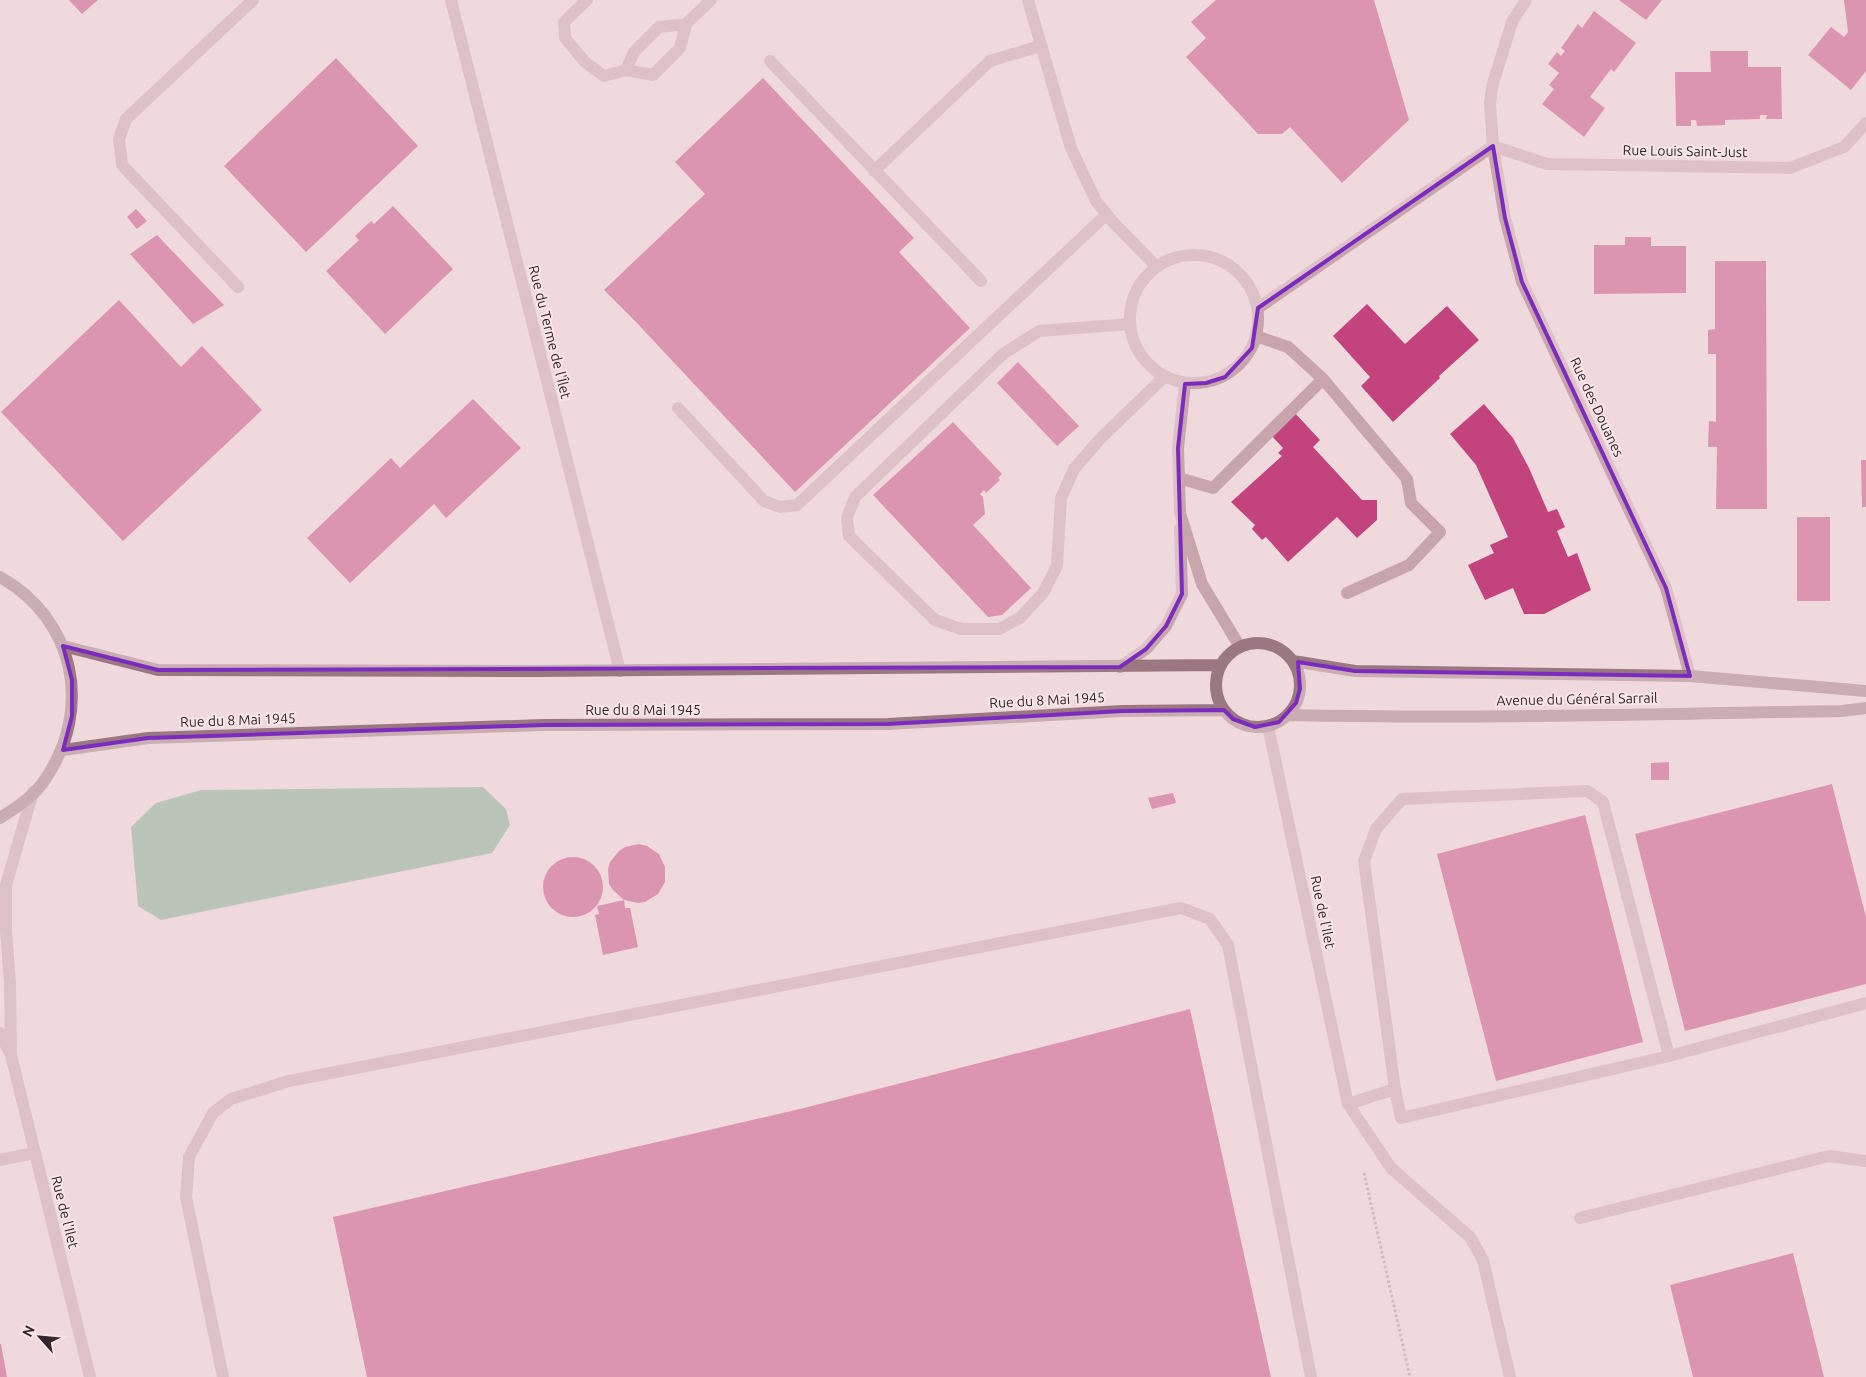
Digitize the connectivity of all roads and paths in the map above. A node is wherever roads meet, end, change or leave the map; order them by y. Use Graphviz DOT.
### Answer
graph roads {
  1 [pos="253,0"];
  2 [pos="451,0"];
  3 [pos="587,0"];
  4 [pos="711,0"];
  5 [pos="1028,0"];
  6 [pos="1526,0"];
  7 [pos="686,24"];
  8 [pos="1040,46"];
  9 [pos="770,61"];
  10 [pos="626,70"];
  11 [pos="1866,123"];
  12 [pos="1493,146"];
  13 [pos="874,171"];
  14 [pos="1107,214"];
  15 [pos="1157,267"];
  16 [pos="981,282"];
  17 [pos="238,288"];
  18 [pos="1258,308"];
  19 [pos="1130,324"];
  20 [pos="1256,336"];
  21 [pos="1164,377"];
  22 [pos="1323,379"];
  23 [pos="1185,384"];
  24 [pos="678,408"];
  25 [pos="1179,478"];
  26 [pos="1180,513"];
  27 [pos="0,578"];
  28 [pos="1347,593"];
  29 [pos="63,646"];
  30 [pos="1240,647"];
  31 [pos="1293,661"];
  32 [pos="1221,665"];
  33 [pos="1120,667"];
  34 [pos="620,671"];
  35 [pos="1690,676"];
  36 [pos="1866,691"];
  37 [pos="1866,708"];
  38 [pos="1224,710"];
  39 [pos="1288,715"];
  40 [pos="1268,726"];
  41 [pos="63,750"];
  42 [pos="34,792"];
  43 [pos="0,818"];
  44 [pos="1866,1003"];
  45 [pos="0,1033"];
  46 [pos="11,1055"];
  47 [pos="1669,1056"];
  48 [pos="1395,1089"];
  49 [pos="1348,1104"];
  50 [pos="34,1153"];
  51 [pos="0,1160"];
  52 [pos="1866,1161"];
  53 [pos="1364,1172"];
  54 [pos="1580,1218"];
  55 [pos="90,1377"];
  56 [pos="223,1377"];
  57 [pos="1311,1377"];
  58 [pos="1410,1377"];
  59 [pos="1510,1377"];
  1 -- 17 [label="street"];
  2 -- 34 [label="street, Rue du Terme de l'Îlet"];
  3 -- 10 [label="street"];
  4 -- 7 [label="street"];
  5 -- 8 [label="street"];
  6 -- 12 [label="street, Rue des Douanes"];
  7 -- 10 [label="street"];
  7 -- 10 [label="street"];
  8 -- 13 [label="street"];
  8 -- 14 [label="street"];
  9 -- 13 [label="street"];
  11 -- 12 [label="street, Rue Louis Saint-Just"];
  12 -- 18 [label="street"];
  12 -- 35 [label="street, Rue des Douanes"];
  13 -- 16 [label="street"];
  14 -- 15 [label="street"];
  14 -- 24 [label="street"];
  15 -- 18 [label="street"];
  15 -- 19 [label="street"];
  18 -- 20 [label="street"];
  19 -- 21 [label="street"];
  19 -- 21 [label="street"];
  20 -- 22 [label="street"];
  20 -- 23 [label="street"];
  21 -- 23 [label="street"];
  22 -- 25 [label="street"];
  22 -- 28 [label="street"];
  23 -- 25 [label="street"];
  25 -- 26 [label="street"];
  26 -- 30 [label="street"];
  26 -- 33 [label="street"];
  27 -- 29 [label="main road"];
  29 -- 34 [label="main road"];
  29 -- 41 [label="main road"];
  30 -- 31 [label="main road"];
  30 -- 32 [label="main road"];
  31 -- 35 [label="main road, Avenue du Général Sarrail"];
  31 -- 39 [label="main road"];
  32 -- 33 [label="main road"];
  32 -- 38 [label="main road"];
  33 -- 34 [label="main road"];
  35 -- 36 [label="main road, Avenue du Général Sarrail"];
  37 -- 39 [label="main road, Avenue du Général Sarrail"];
  38 -- 40 [label="main road"];
  38 -- 41 [label="main road, Rue du 8 Mai 1945"];
  39 -- 40 [label="main road"];
  40 -- 49 [label="street, Rue de l'Ilet"];
  41 -- 42 [label="main road"];
  42 -- 43 [label="main road"];
  42 -- 46 [label="street, Rue de l'Ilet"];
  44 -- 47 [label="street"];
  45 -- 46 [label="street, Rue de l'Ilet"];
  46 -- 50 [label="street, Rue de l'Ilet"];
  47 -- 48 [label="street"];
  47 -- 48 [label="street"];
  48 -- 49 [label="street"];
  49 -- 59 [label="street"];
  50 -- 51 [label="street"];
  50 -- 55 [label="street, Rue de l'Ilet"];
  52 -- 54 [label="street"];
  53 -- 58 [label="path"];
  56 -- 57 [label="street"];
}
